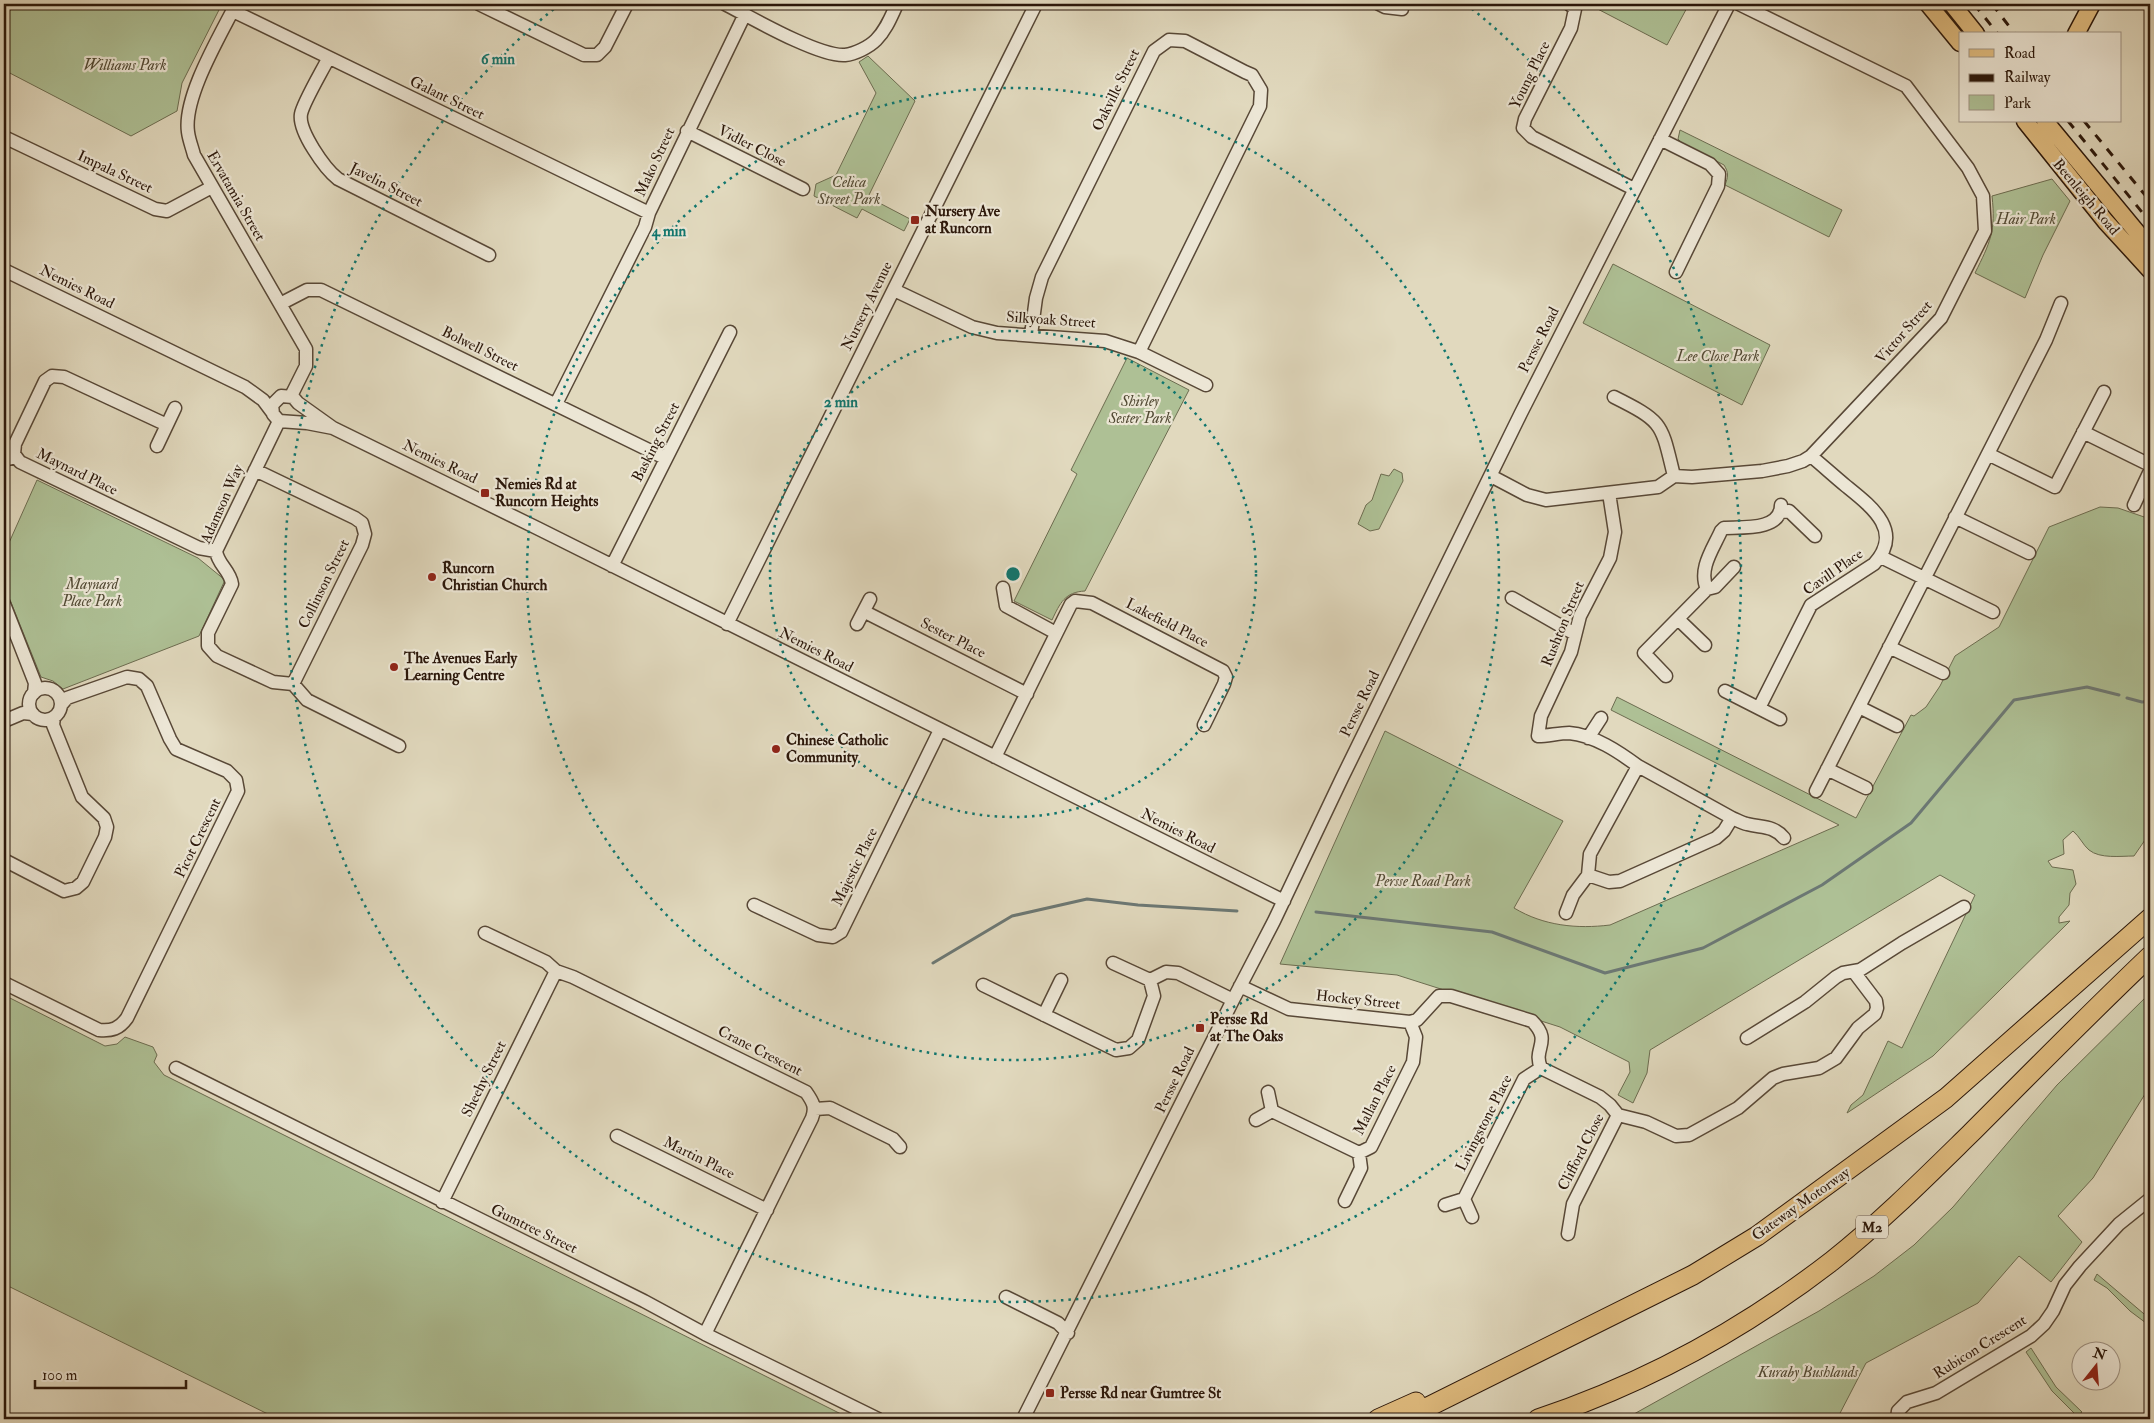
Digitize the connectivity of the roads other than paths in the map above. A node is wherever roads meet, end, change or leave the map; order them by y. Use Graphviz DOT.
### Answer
graph roads {
  1 [pos="479,4"];
  2 [pos="627,4"];
  3 [pos="724,4"];
  4 [pos="897,4"];
  5 [pos="1036,4"];
  6 [pos="1379,4"];
  7 [pos="1569,4"];
  8 [pos="1729,4"];
  9 [pos="1740,4"];
  10 [pos="1928,4"];
  11 [pos="1952,4"];
  12 [pos="2088,5"];
  13 [pos="235,7"];
  14 [pos="1402,9"];
  15 [pos="745,14"];
  16 [pos="1974,32"];
  17 [pos="2077,32"];
  18 [pos="1959,41"];
  19 [pos="328,59"];
  20 [pos="2046,122"];
  21 [pos="2028,123"];
  22 [pos="687,131"];
  23 [pos="4,137"];
  24 [pos="1660,138"];
  25 [pos="212,187"];
  26 [pos="1634,188"];
  27 [pos="803,190"];
  28 [pos="649,213"];
  29 [pos="2150,248"];
  30 [pos="489,256"];
  31 [pos="4,270"];
  32 [pos="2150,270"];
  33 [pos="1676,272"];
  34 [pos="894,290"];
  35 [pos="2061,303"];
  36 [pos="280,304"];
  37 [pos="730,332"];
  38 [pos="1031,335"];
  39 [pos="1139,352"];
  40 [pos="1206,386"];
  41 [pos="245,387"];
  42 [pos="2104,392"];
  43 [pos="1614,397"];
  44 [pos="290,398"];
  45 [pos="556,404"];
  46 [pos="175,408"];
  47 [pos="281,418"];
  48 [pos="167,425"];
  49 [pos="333,428"];
  50 [pos="2083,432"];
  51 [pos="157,446"];
  52 [pos="1988,454"];
  53 [pos="1811,456"];
  54 [pos="10,458"];
  55 [pos="665,458"];
  56 [pos="2150,465"];
  57 [pos="255,470"];
  58 [pos="2150,471"];
  59 [pos="1491,476"];
  60 [pos="1674,476"];
  61 [pos="1609,493"];
  62 [pos="2134,505"];
  63 [pos="1955,517"];
  64 [pos="1815,536"];
  65 [pos="216,551"];
  66 [pos="2029,554"];
  67 [pos="1881,557"];
  68 [pos="612,566"];
  69 [pos="1734,567"];
  70 [pos="1924,578"];
  71 [pos="1003,588"];
  72 [pos="1707,589"];
  73 [pos="1512,598"];
  74 [pos="870,599"];
  75 [pos="4,604"];
  76 [pos="865,612"];
  77 [pos="1993,612"];
  78 [pos="1678,619"];
  79 [pos="727,624"];
  80 [pos="858,624"];
  81 [pos="1056,633"];
  82 [pos="1575,634"];
  83 [pos="1705,645"];
  84 [pos="1889,647"];
  85 [pos="1943,674"];
  86 [pos="1666,676"];
  87 [pos="293,684"];
  88 [pos="37,688"];
  89 [pos="1725,691"];
  90 [pos="1027,694"];
  91 [pos="62,699"];
  92 [pos="1859,707"];
  93 [pos="1759,708"];
  94 [pos="28,711"];
  95 [pos="1601,718"];
  96 [pos="1780,719"];
  97 [pos="51,720"];
  98 [pos="4,721"];
  99 [pos="1204,725"];
  100 [pos="1897,726"];
  101 [pos="940,730"];
  102 [pos="1588,738"];
  103 [pos="400,746"];
  104 [pos="995,757"];
  105 [pos="1638,766"];
  106 [pos="1827,769"];
  107 [pos="1866,788"];
  108 [pos="1816,791"];
  109 [pos="1732,818"];
  110 [pos="1784,838"];
  111 [pos="4,860"];
  112 [pos="1588,875"];
  113 [pos="1284,901"];
  114 [pos="754,905"];
  115 [pos="1964,907"];
  116 [pos="1566,913"];
  117 [pos="2150,918"];
  118 [pos="485,933"];
  119 [pos="2150,956"];
  120 [pos="1113,963"];
  121 [pos="556,971"];
  122 [pos="1854,972"];
  123 [pos="1061,980"];
  124 [pos="1150,980"];
  125 [pos="4,983"];
  126 [pos="983,985"];
  127 [pos="1240,986"];
  128 [pos="1233,1000"];
  129 [pos="1044,1015"];
  130 [pos="1410,1022"];
  131 [pos="1748,1038"];
  132 [pos="176,1068"];
  133 [pos="1541,1068"];
  134 [pos="1268,1092"];
  135 [pos="815,1109"];
  136 [pos="1272,1111"];
  137 [pos="1618,1115"];
  138 [pos="1256,1120"];
  139 [pos="617,1136"];
  140 [pos="900,1147"];
  141 [pos="1359,1153"];
  142 [pos="1464,1199"];
  143 [pos="2150,1199"];
  144 [pos="1346,1201"];
  145 [pos="442,1202"];
  146 [pos="1445,1205"];
  147 [pos="767,1210"];
  148 [pos="1472,1217"];
  149 [pos="1568,1234"];
  150 [pos="1006,1297"];
  151 [pos="1068,1333"];
  152 [pos="705,1334"];
  153 [pos="1497,1372"];
  154 [pos="878,1419"];
  155 [pos="1023,1419"];
  156 [pos="1378,1419"];
  157 [pos="1404,1419"];
  158 [pos="1538,1419"];
  159 [pos="1897,1419"];
  1 -- 2 [label="street"];
  3 -- 15 [label="street"];
  4 -- 15 [label="street"];
  5 -- 34 [label="street, Nursery Avenue"];
  6 -- 14 [label="street"];
  7 -- 26 [label="street, Young Place"];
  8 -- 24 [label="street, Persse Road"];
  9 -- 53 [label="street, Victor Street"];
  10 -- 18 [label="main road"];
  11 -- 16 [label="main road"];
  12 -- 17 [label="main road"];
  13 -- 19 [label="street, Galant Street"];
  13 -- 25 [label="street, Ervatamia Street"];
  15 -- 22 [label="street, Mako Street"];
  19 -- 28 [label="street, Galant Street"];
  19 -- 30 [label="street, Javelin Street"];
  20 -- 29 [label="main road, Beenleigh Road"];
  21 -- 32 [label="main road, Beenleigh Road"];
  22 -- 27 [label="street, Vidler Close"];
  22 -- 28 [label="street, Mako Street"];
  23 -- 25 [label="street, Impala Street"];
  24 -- 26 [label="street, Persse Road"];
  24 -- 33 [label="street"];
  25 -- 36 [label="street, Ervatamia Street"];
  26 -- 59 [label="street, Persse Road"];
  28 -- 45 [label="street, Mako Street"];
  31 -- 41 [label="street, Nemies Road"];
  34 -- 38 [label="street, Silkyoak Street"];
  34 -- 79 [label="street, Nursery Avenue"];
  35 -- 52 [label="street"];
  36 -- 44 [label="street, Ervatamia Street"];
  36 -- 45 [label="street, Bolwell Street"];
  37 -- 55 [label="street, Basking Street"];
  38 -- 39 [label="street, Silkyoak Street"];
  38 -- 39 [label="street, Oakville Street"];
  39 -- 40 [label="street, Silkyoak Street"];
  41 -- 44 [label="street, Nemies Road"];
  41 -- 47 [label="street, Nemies Road"];
  42 -- 50 [label="street"];
  43 -- 60 [label="street"];
  44 -- 47 [label="street"];
  44 -- 47 [label="street"];
  44 -- 49 [label="street, Nemies Road"];
  45 -- 55 [label="street, Bolwell Street"];
  46 -- 48 [label="street"];
  47 -- 49 [label="street, Nemies Road"];
  47 -- 57 [label="street, Adamson Way"];
  48 -- 51 [label="street"];
  48 -- 54 [label="street, Maynard Place"];
  49 -- 68 [label="street, Nemies Road"];
  50 -- 52 [label="street"];
  50 -- 56 [label="street"];
  52 -- 63 [label="street"];
  53 -- 60 [label="street, Victor Street"];
  53 -- 67 [label="street, Cavill Place"];
  54 -- 65 [label="street, Maynard Place"];
  55 -- 68 [label="street, Basking Street"];
  57 -- 65 [label="street, Adamson Way"];
  57 -- 87 [label="street, Collinson Street"];
  58 -- 62 [label="street"];
  59 -- 61 [label="street, Victor Street"];
  59 -- 113 [label="street, Persse Road"];
  60 -- 61 [label="street, Victor Street"];
  61 -- 82 [label="street, Rushton Street"];
  63 -- 66 [label="street"];
  63 -- 70 [label="street"];
  64 -- 72 [label="street"];
  65 -- 87 [label="street, Adamson Way"];
  67 -- 70 [label="street"];
  67 -- 93 [label="street, Cavill Place"];
  68 -- 79 [label="street, Nemies Road"];
  69 -- 72 [label="street"];
  70 -- 77 [label="street"];
  70 -- 84 [label="street"];
  71 -- 81 [label="street"];
  72 -- 78 [label="street"];
  73 -- 82 [label="street"];
  74 -- 76 [label="street"];
  75 -- 88 [label="street"];
  76 -- 80 [label="street"];
  76 -- 90 [label="street, Sester Place"];
  78 -- 83 [label="street"];
  78 -- 86 [label="street"];
  79 -- 101 [label="street, Nemies Road"];
  81 -- 90 [label="street, Lakefield Place"];
  81 -- 99 [label="street, Lakefield Place"];
  82 -- 102 [label="street, Rushton Street"];
  84 -- 85 [label="street"];
  84 -- 92 [label="street"];
  87 -- 103 [label="street"];
  88 -- 91 [label="street"];
  88 -- 94 [label="street"];
  89 -- 93 [label="street"];
  90 -- 104 [label="street, Lakefield Place"];
  91 -- 97 [label="street"];
  91 -- 125 [label="street, Picot Crescent"];
  92 -- 100 [label="street"];
  92 -- 106 [label="street"];
  93 -- 96 [label="street"];
  94 -- 97 [label="street"];
  94 -- 98 [label="street"];
  95 -- 102 [label="street"];
  97 -- 111 [label="street"];
  101 -- 104 [label="street, Nemies Road"];
  101 -- 114 [label="street, Majestic Place"];
  102 -- 105 [label="street"];
  104 -- 113 [label="street, Nemies Road"];
  105 -- 109 [label="street"];
  105 -- 112 [label="street"];
  106 -- 107 [label="street"];
  106 -- 108 [label="street"];
  109 -- 110 [label="street"];
  109 -- 112 [label="street"];
  112 -- 116 [label="street"];
  113 -- 127 [label="street, Persse Road"];
  115 -- 122 [label="street"];
  117 -- 153 [label="highway, Gateway Motorway"];
  118 -- 121 [label="street, Crane Crescent"];
  119 -- 158 [label="highway, M2"];
  120 -- 124 [label="street"];
  121 -- 135 [label="street, Crane Crescent"];
  121 -- 145 [label="street, Sheehy Street"];
  122 -- 131 [label="street"];
  122 -- 137 [label="street"];
  123 -- 129 [label="street"];
  124 -- 128 [label="street"];
  124 -- 129 [label="street"];
  126 -- 129 [label="street"];
  127 -- 128 [label="street, Persse Road"];
  127 -- 130 [label="street, Hockey Street"];
  128 -- 151 [label="street, Persse Road"];
  130 -- 133 [label="street, Hockey Street"];
  130 -- 141 [label="street, Mallan Place"];
  132 -- 145 [label="street, Gumtree Street"];
  133 -- 137 [label="street"];
  133 -- 142 [label="street, Livingstone Place"];
  134 -- 136 [label="street"];
  135 -- 140 [label="street"];
  135 -- 147 [label="street"];
  136 -- 138 [label="street"];
  136 -- 141 [label="street, Mallan Place"];
  137 -- 149 [label="street, Clifford Close"];
  139 -- 147 [label="street, Martin Place"];
  141 -- 144 [label="street"];
  142 -- 146 [label="street"];
  142 -- 148 [label="street"];
  143 -- 159 [label="street, Rubicon Crescent"];
  145 -- 152 [label="street, Gumtree Street"];
  147 -- 152 [label="street"];
  150 -- 151 [label="street"];
  151 -- 155 [label="street, Persse Road"];
  152 -- 154 [label="street, Gumtree Street"];
  153 -- 156 [label="highway"];
  153 -- 157 [label="highway, Gateway Motorway"];
}
